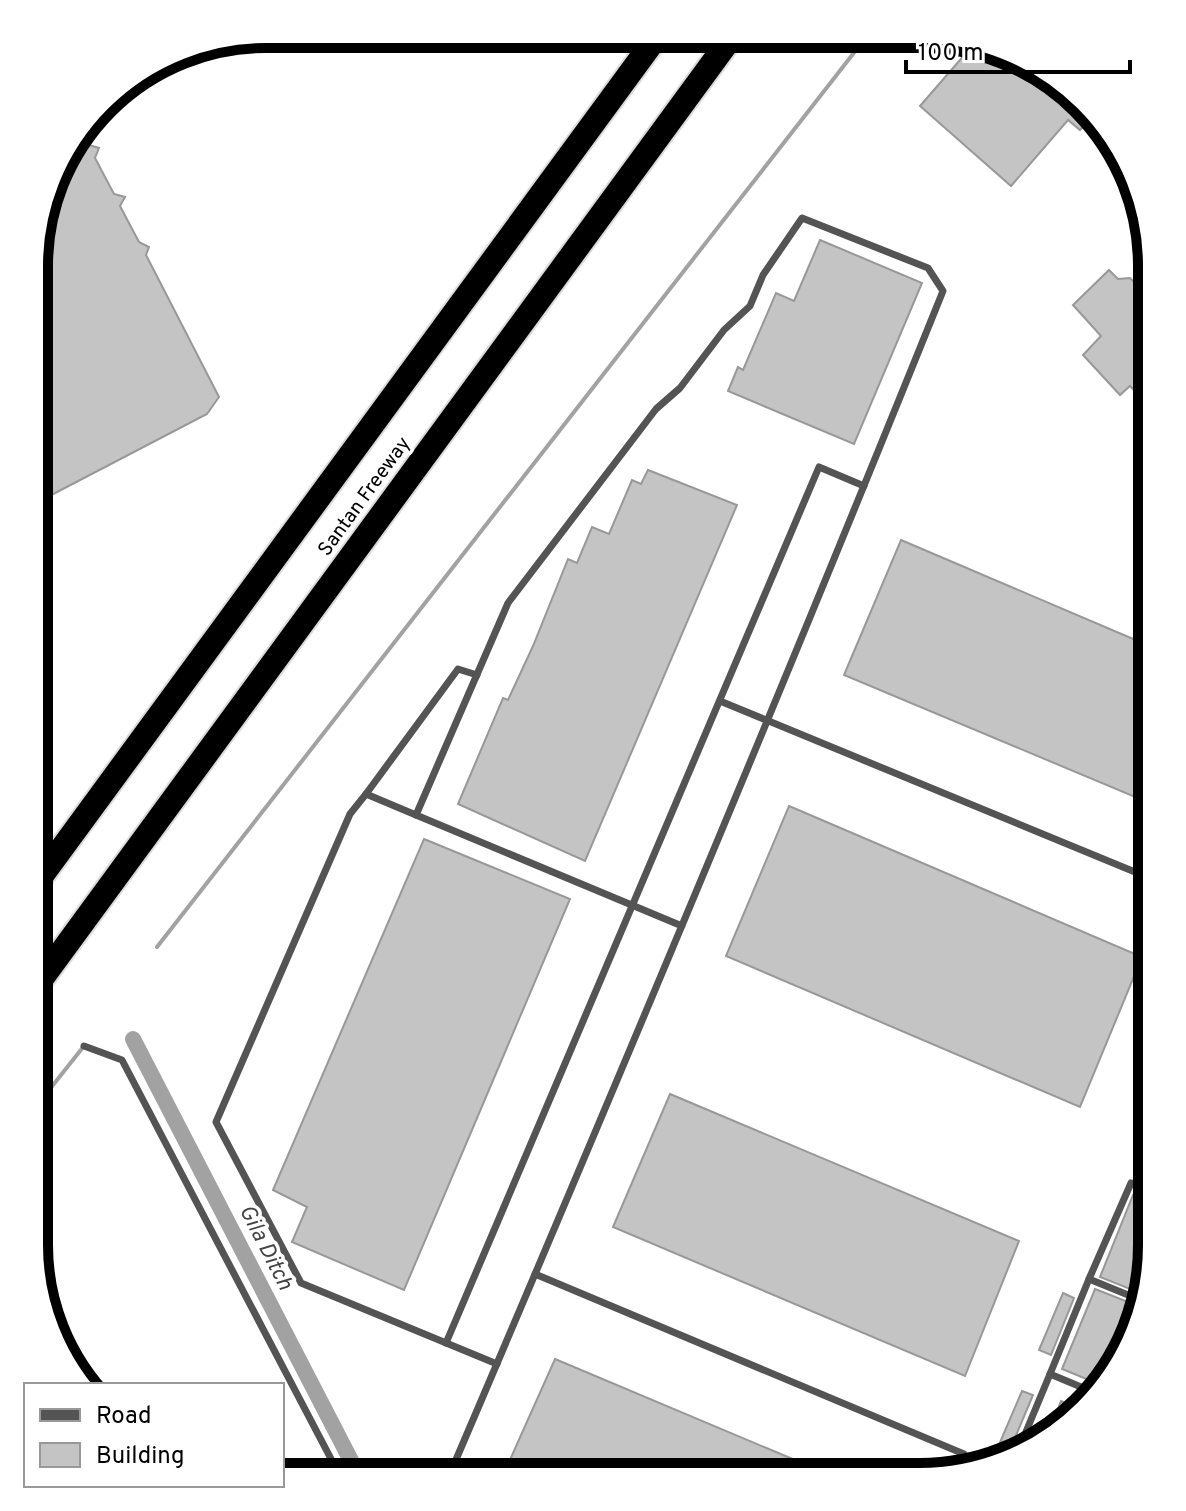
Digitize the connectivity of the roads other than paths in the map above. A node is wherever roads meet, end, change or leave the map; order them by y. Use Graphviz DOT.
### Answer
graph roads {
  1 [pos="648,48"];
  2 [pos="723,48"];
  3 [pos="864,486"];
  4 [pos="477,675"];
  5 [pos="720,701"];
  6 [pos="768,722"];
  7 [pos="366,794"];
  8 [pos="416,815"];
  9 [pos="48,867"];
  10 [pos="1138,873"];
  11 [pos="634,906"];
  12 [pos="682,926"];
  13 [pos="48,970"];
  14 [pos="84,1046"];
  15 [pos="1138,1186"];
  16 [pos="535,1274"];
  17 [pos="1089,1279"];
  18 [pos="1132,1296"];
  19 [pos="446,1343"];
  20 [pos="497,1364"];
  21 [pos="1050,1374"];
  22 [pos="1084,1388"];
  23 [pos="1024,1436"];
  24 [pos="964,1454"];
  25 [pos="333,1463"];
  26 [pos="455,1463"];
  1 -- 9 [label="highway, Santan Freeway"];
  2 -- 13 [label="highway, Santan Freeway"];
  3 -- 4 [label="lane"];
  3 -- 5 [label="lane"];
  3 -- 6 [label="lane"];
  4 -- 7 [label="lane"];
  4 -- 8 [label="lane"];
  5 -- 6 [label="lane"];
  5 -- 11 [label="lane"];
  6 -- 10 [label="lane"];
  6 -- 12 [label="lane"];
  7 -- 8 [label="lane"];
  7 -- 19 [label="lane"];
  8 -- 11 [label="lane"];
  11 -- 12 [label="lane"];
  11 -- 19 [label="lane"];
  12 -- 16 [label="lane"];
  14 -- 25 [label="lane"];
  15 -- 17 [label="lane"];
  16 -- 20 [label="lane"];
  16 -- 24 [label="lane"];
  17 -- 18 [label="lane"];
  17 -- 21 [label="lane"];
  19 -- 20 [label="lane"];
  20 -- 26 [label="lane"];
  21 -- 22 [label="lane"];
  21 -- 23 [label="lane"];
}
